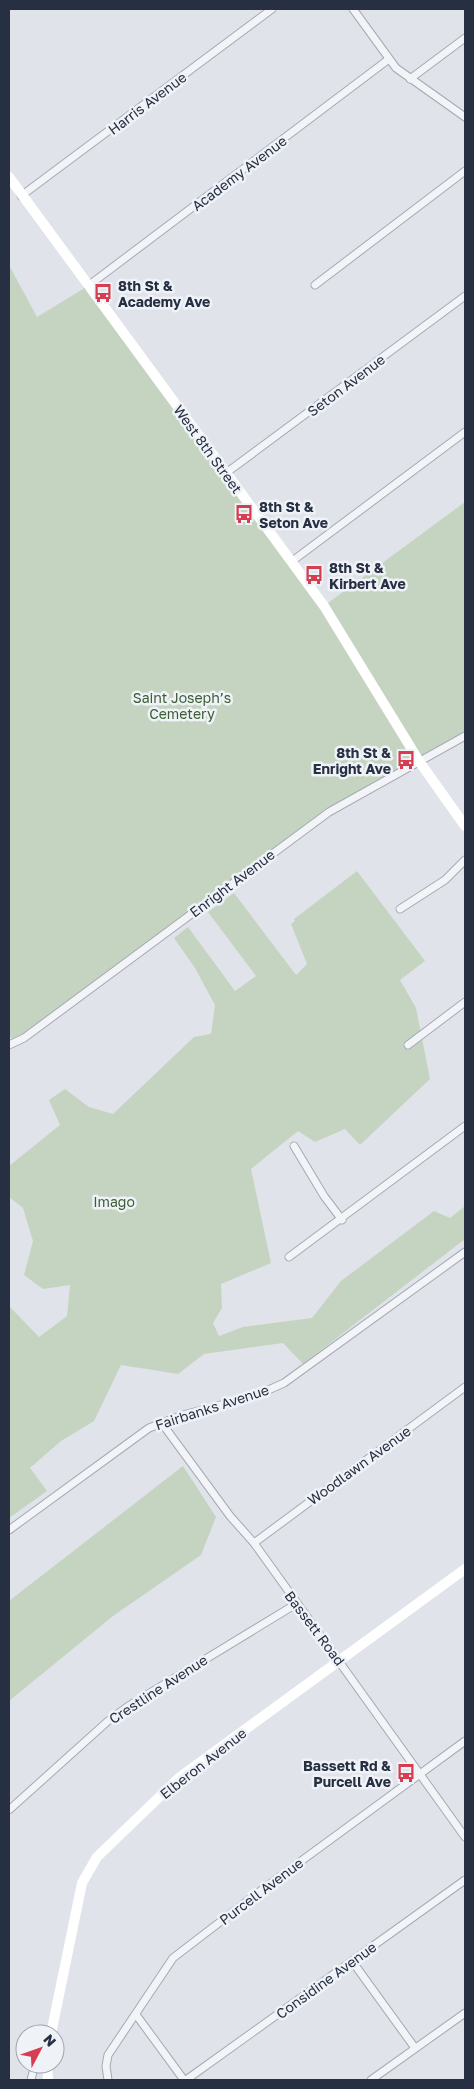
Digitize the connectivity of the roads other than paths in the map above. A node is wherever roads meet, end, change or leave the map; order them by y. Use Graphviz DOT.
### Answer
graph roads {
  1 [pos="272,9"];
  2 [pos="352,9"];
  3 [pos="465,38"];
  4 [pos="389,59"];
  5 [pos="410,79"];
  6 [pos="465,117"];
  7 [pos="465,171"];
  8 [pos="9,178"];
  9 [pos="21,196"];
  10 [pos="315,284"];
  11 [pos="88,286"];
  12 [pos="465,296"];
  13 [pos="465,432"];
  14 [pos="226,474"];
  15 [pos="291,562"];
  16 [pos="465,736"];
  17 [pos="419,762"];
  18 [pos="465,826"];
  19 [pos="465,860"];
  20 [pos="400,909"];
  21 [pos="465,1002"];
  22 [pos="9,1045"];
  23 [pos="408,1045"];
  24 [pos="465,1126"];
  25 [pos="294,1146"];
  26 [pos="342,1220"];
  27 [pos="465,1252"];
  28 [pos="290,1257"];
  29 [pos="465,1388"];
  30 [pos="161,1422"];
  31 [pos="9,1530"];
  32 [pos="254,1543"];
  33 [pos="465,1569"];
  34 [pos="296,1604"];
  35 [pos="340,1661"];
  36 [pos="465,1741"];
  37 [pos="419,1775"];
  38 [pos="9,1810"];
  39 [pos="465,1837"];
  40 [pos="465,1880"];
  41 [pos="352,1961"];
  42 [pos="465,2013"];
  43 [pos="137,2016"];
  44 [pos="54,2024"];
  45 [pos="415,2048"];
  46 [pos="108,2080"];
  47 [pos="185,2080"];
  48 [pos="371,2080"];
  1 -- 9 [label="street, Harris Avenue"];
  2 -- 4 [label="street"];
  3 -- 5 [label="street"];
  4 -- 5 [label="street"];
  4 -- 11 [label="street, Academy Avenue"];
  5 -- 6 [label="street"];
  7 -- 10 [label="street"];
  8 -- 9 [label="street, West 8th Street"];
  9 -- 11 [label="street, West 8th Street"];
  11 -- 14 [label="street, West 8th Street"];
  12 -- 14 [label="street, Seton Avenue"];
  13 -- 15 [label="street"];
  14 -- 15 [label="street, West 8th Street"];
  15 -- 17 [label="street, West 8th Street"];
  16 -- 17 [label="street, Enright Avenue"];
  17 -- 18 [label="street, West 8th Street"];
  17 -- 22 [label="street, Enright Avenue"];
  19 -- 20 [label="street"];
  21 -- 23 [label="street"];
  24 -- 26 [label="street"];
  25 -- 26 [label="street"];
  26 -- 28 [label="street"];
  27 -- 30 [label="street, Fairbanks Avenue"];
  29 -- 32 [label="street, Woodlawn Avenue"];
  30 -- 31 [label="street, Fairbanks Avenue"];
  30 -- 32 [label="street, Bassett Road"];
  32 -- 34 [label="street, Bassett Road"];
  33 -- 35 [label="street, Elberon Avenue"];
  34 -- 35 [label="street, Bassett Road"];
  34 -- 38 [label="street, Crestline Avenue"];
  35 -- 37 [label="street, Bassett Road"];
  35 -- 44 [label="street, Elberon Avenue"];
  36 -- 37 [label="street, Purcell Avenue"];
  37 -- 39 [label="street, Bassett Road"];
  37 -- 43 [label="street, Purcell Avenue"];
  40 -- 41 [label="street, Considine Avenue"];
  41 -- 45 [label="street"];
  41 -- 47 [label="street, Considine Avenue"];
  42 -- 45 [label="street"];
  43 -- 46 [label="street, Purcell Avenue"];
  43 -- 47 [label="street"];
  45 -- 48 [label="street"];
}
